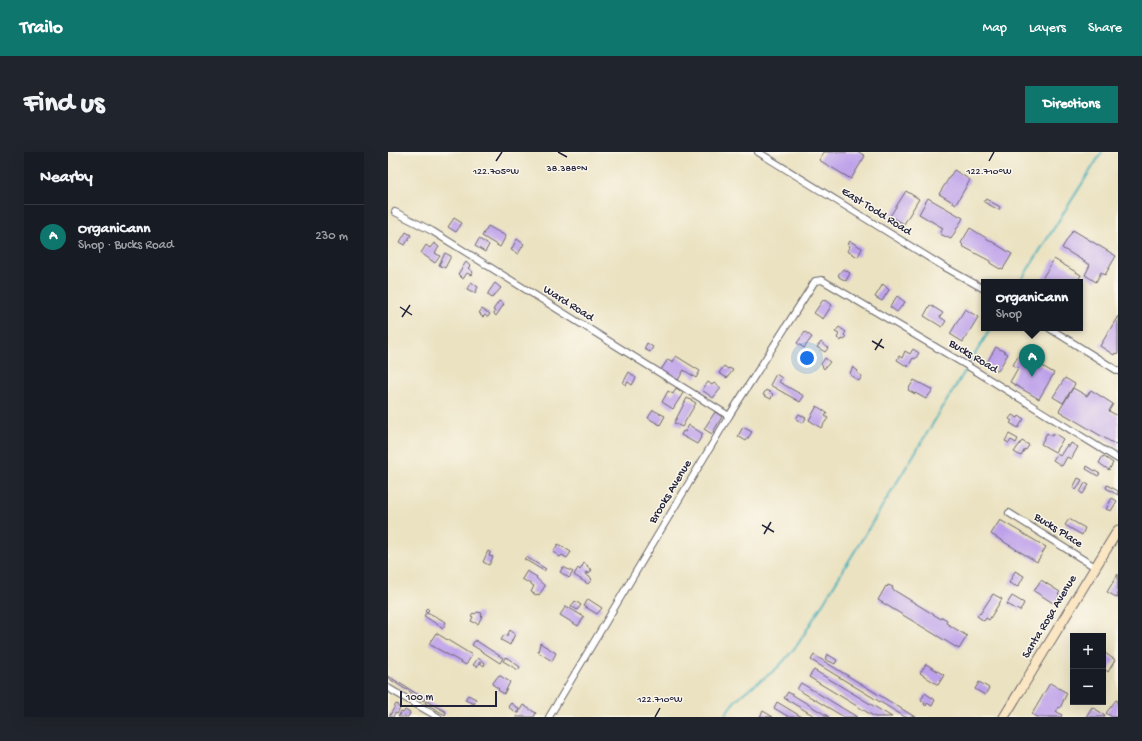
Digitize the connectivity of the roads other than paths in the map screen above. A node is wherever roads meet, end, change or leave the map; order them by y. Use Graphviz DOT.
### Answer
graph roads {
  1 [pos="758,152"];
  2 [pos="395,212"];
  3 [pos="815,281"];
  4 [pos="981,287"];
  5 [pos="1054,331"];
  6 [pos="1118,372"];
  7 [pos="730,416"];
  8 [pos="1118,459"];
  9 [pos="1009,513"];
  10 [pos="1118,530"];
  11 [pos="1095,567"];
  12 [pos="388,688"];
  13 [pos="438,717"];
  14 [pos="549,717"];
  15 [pos="1004,717"];
  1 -- 4 [label="street, East Todd Road"];
  2 -- 7 [label="street, Ward Road"];
  3 -- 7 [label="street, Brooks Avenue"];
  3 -- 8 [label="street, Bucks Road"];
  5 -- 6 [label="street"];
  7 -- 14 [label="street, Brooks Avenue"];
  9 -- 11 [label="street, Bucks Place"];
  10 -- 11 [label="main road, Santa Rosa Avenue"];
  11 -- 15 [label="main road, Santa Rosa Avenue"];
  12 -- 13 [label="street"];
}
